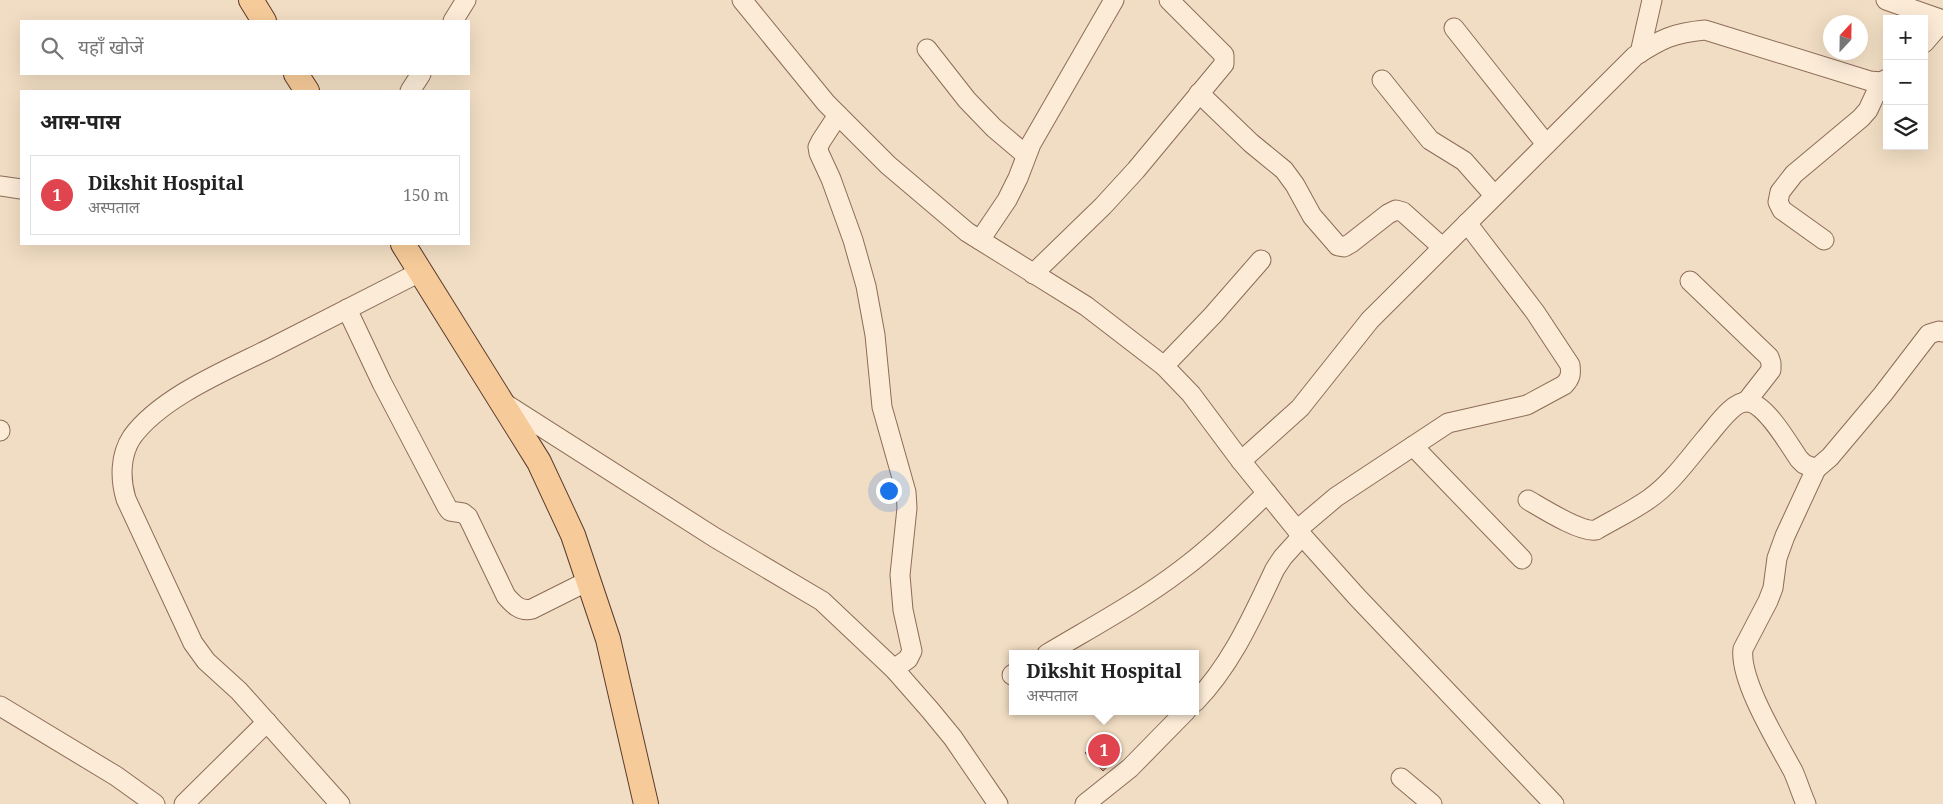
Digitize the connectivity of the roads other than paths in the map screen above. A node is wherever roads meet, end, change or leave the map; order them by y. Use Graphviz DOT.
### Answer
graph roads {
  1 [pos="251,0"];
  2 [pos="466,0"];
  3 [pos="742,0"];
  4 [pos="1114,0"];
  5 [pos="1169,0"];
  6 [pos="1652,0"];
  7 [pos="1886,0"];
  8 [pos="263,20"];
  9 [pos="454,20"];
  10 [pos="1943,20"];
  11 [pos="1943,24"];
  12 [pos="1454,28"];
  13 [pos="1928,38"];
  14 [pos="927,49"];
  15 [pos="1640,53"];
  16 [pos="297,75"];
  17 [pos="420,75"];
  18 [pos="1382,80"];
  19 [pos="1883,81"];
  20 [pos="1883,83"];
  21 [pos="306,90"];
  22 [pos="411,90"];
  23 [pos="1199,93"];
  24 [pos="838,115"];
  25 [pos="1546,144"];
  26 [pos="1026,154"];
  27 [pos="0,186"];
  28 [pos="20,189"];
  29 [pos="1494,195"];
  30 [pos="1467,223"];
  31 [pos="980,240"];
  32 [pos="1824,240"];
  33 [pos="404,245"];
  34 [pos="1442,247"];
  35 [pos="1261,260"];
  36 [pos="420,272"];
  37 [pos="1034,274"];
  38 [pos="1690,281"];
  39 [pos="347,309"];
  40 [pos="1943,332"];
  41 [pos="1164,366"];
  42 [pos="500,400"];
  43 [pos="1746,402"];
  44 [pos="1413,446"];
  45 [pos="1241,461"];
  46 [pos="1816,469"];
  47 [pos="1267,493"];
  48 [pos="1528,500"];
  49 [pos="1300,533"];
  50 [pos="1522,559"];
  51 [pos="588,581"];
  52 [pos="1054,650"];
  53 [pos="894,669"];
  54 [pos="1199,698"];
  55 [pos="0,706"];
  56 [pos="1182,715"];
  57 [pos="267,722"];
  58 [pos="1401,778"];
  59 [pos="155,804"];
  60 [pos="184,804"];
  61 [pos="340,804"];
  62 [pos="646,804"];
  63 [pos="998,804"];
  64 [pos="1084,804"];
  65 [pos="1432,804"];
  66 [pos="1554,804"];
  67 [pos="1806,804"];
  1 -- 8 [label="main road"];
  2 -- 9 [label="street"];
  3 -- 24 [label="street"];
  4 -- 26 [label="street"];
  5 -- 23 [label="street"];
  6 -- 15 [label="street"];
  7 -- 10 [label="street"];
  11 -- 13 [label="street"];
  12 -- 25 [label="street"];
  14 -- 26 [label="street"];
  15 -- 19 [label="street"];
  15 -- 25 [label="street"];
  16 -- 21 [label="main road"];
  17 -- 22 [label="street"];
  18 -- 29 [label="street"];
  20 -- 32 [label="street"];
  23 -- 34 [label="street"];
  23 -- 37 [label="street"];
  24 -- 31 [label="street"];
  24 -- 53 [label="street"];
  25 -- 29 [label="street"];
  26 -- 31 [label="street"];
  27 -- 28 [label="street"];
  29 -- 30 [label="street"];
  30 -- 34 [label="street"];
  30 -- 44 [label="street"];
  31 -- 37 [label="street"];
  33 -- 36 [label="main road"];
  34 -- 45 [label="street"];
  35 -- 41 [label="street"];
  36 -- 39 [label="street"];
  36 -- 42 [label="main road"];
  37 -- 41 [label="street"];
  38 -- 43 [label="street"];
  39 -- 51 [label="street"];
  39 -- 57 [label="street"];
  40 -- 46 [label="street"];
  41 -- 45 [label="street"];
  42 -- 51 [label="main road"];
  42 -- 53 [label="street"];
  43 -- 46 [label="street"];
  43 -- 48 [label="street"];
  44 -- 49 [label="street"];
  44 -- 50 [label="street"];
  45 -- 47 [label="street"];
  46 -- 67 [label="street"];
  47 -- 49 [label="street"];
  47 -- 52 [label="street"];
  49 -- 54 [label="street"];
  49 -- 66 [label="street"];
  51 -- 62 [label="main road"];
  53 -- 63 [label="street"];
  55 -- 59 [label="street"];
  56 -- 64 [label="street"];
  57 -- 60 [label="street"];
  57 -- 61 [label="street"];
  58 -- 65 [label="street"];
}
